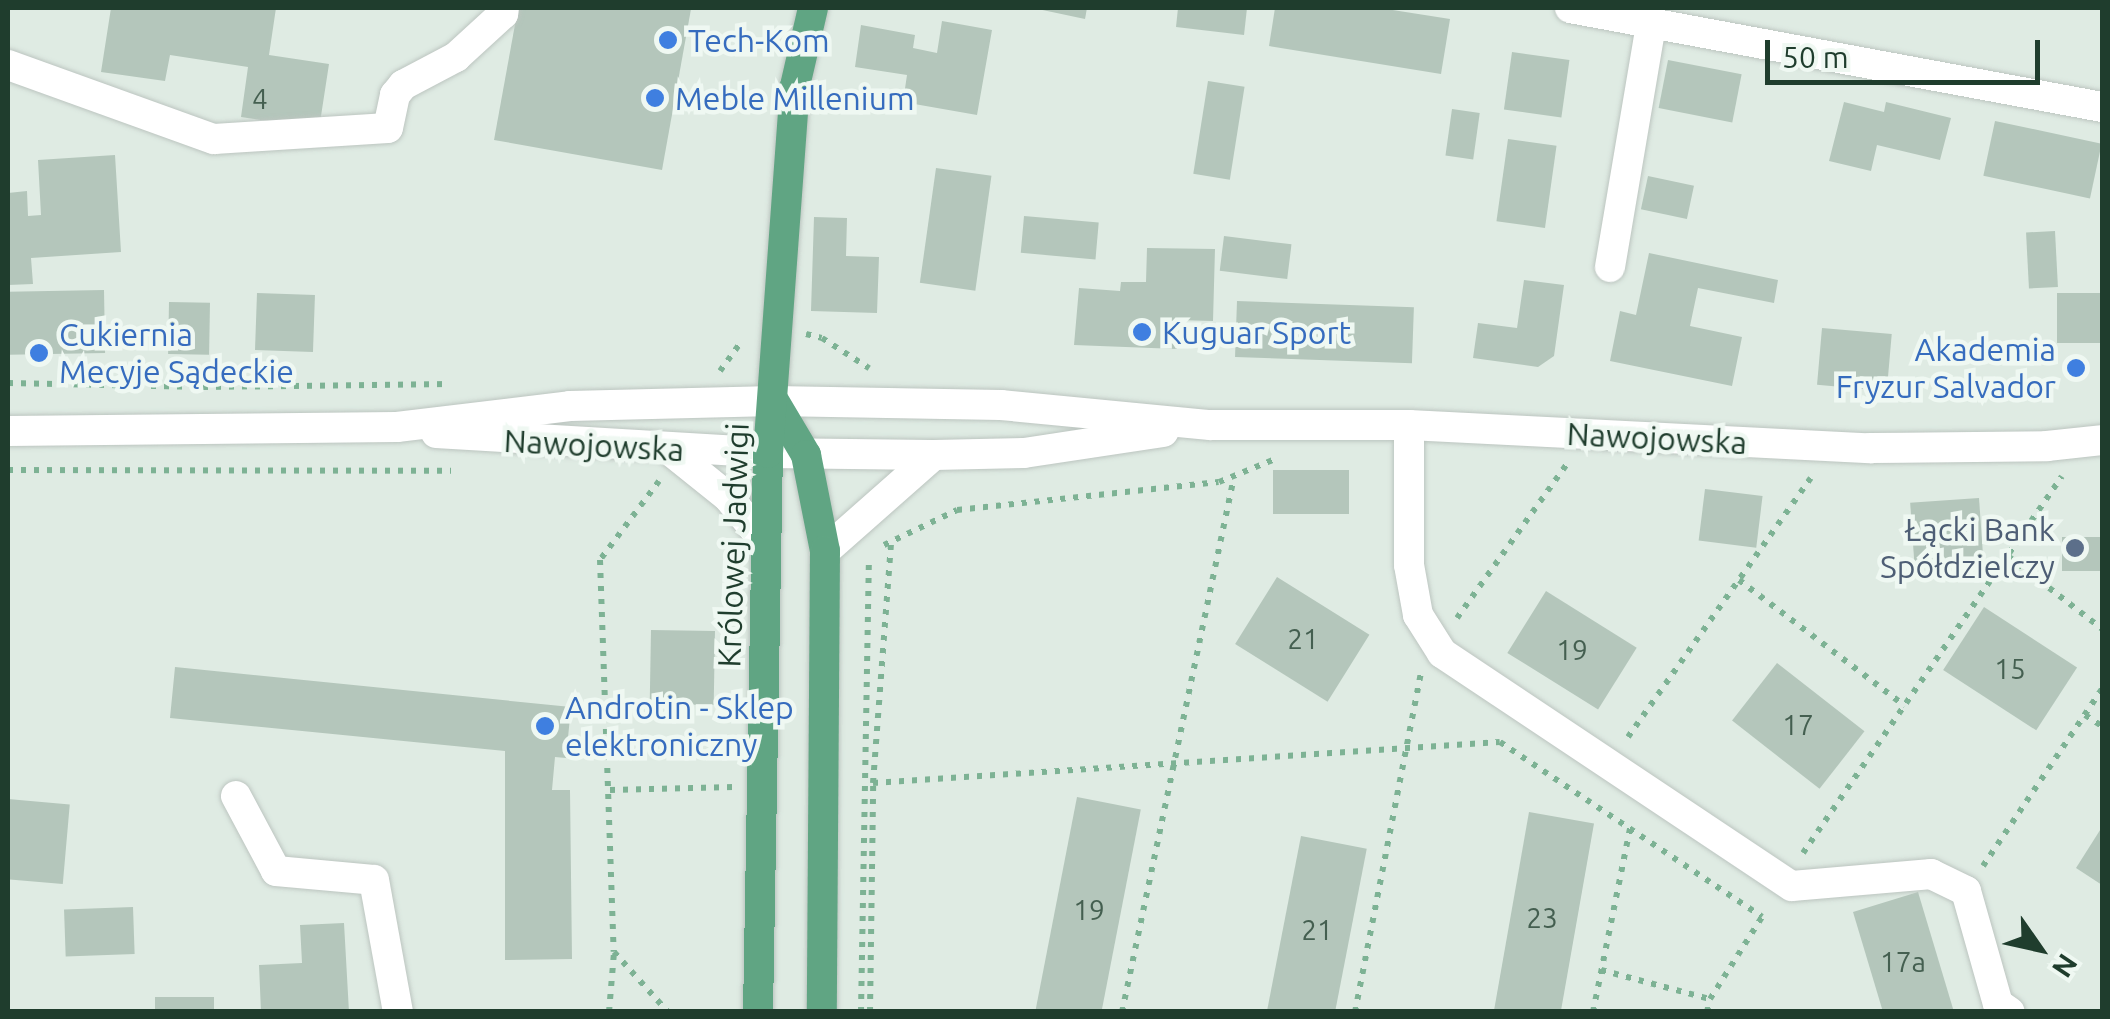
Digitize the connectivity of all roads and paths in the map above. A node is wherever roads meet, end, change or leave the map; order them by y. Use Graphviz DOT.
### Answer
graph roads {
  1 [pos="504,8"];
  2 [pos="813,8"];
  3 [pos="1570,8"];
  4 [pos="1651,24"];
  5 [pos="8,64"];
  6 [pos="2102,107"];
  7 [pos="1610,267"];
  8 [pos="760,335"];
  9 [pos="712,378"];
  10 [pos="8,382"];
  11 [pos="466,383"];
  12 [pos="774,402"];
  13 [pos="890,404"];
  14 [pos="1210,425"];
  15 [pos="1409,425"];
  16 [pos="397,427"];
  17 [pos="8,432"];
  18 [pos="2102,440"];
  19 [pos="666,448"];
  20 [pos="768,454"];
  21 [pos="806,455"];
  22 [pos="934,455"];
  23 [pos="1284,455"];
  24 [pos="1552,464"];
  25 [pos="1566,464"];
  26 [pos="1586,465"];
  27 [pos="2050,469"];
  28 [pos="8,470"];
  29 [pos="471,472"];
  30 [pos="1796,472"];
  31 [pos="642,476"];
  32 [pos="1234,476"];
  33 [pos="765,542"];
  34 [pos="825,551"];
  35 [pos="869,551"];
  36 [pos="2008,556"];
  37 [pos="1739,580"];
  38 [pos="2102,629"];
  39 [pos="1437,646"];
  40 [pos="2102,689"];
  41 [pos="1906,706"];
  42 [pos="2085,715"];
  43 [pos="2102,726"];
  44 [pos="1409,746"];
  45 [pos="1174,764"];
  46 [pos="1609,764"];
  47 [pos="874,783"];
  48 [pos="1639,784"];
  49 [pos="734,787"];
  50 [pos="610,790"];
  51 [pos="236,796"];
  52 [pos="1630,827"];
  53 [pos="1783,880"];
  54 [pos="1966,891"];
  55 [pos="1762,916"];
  56 [pos="614,952"];
  57 [pos="1601,970"];
  58 [pos="1710,999"];
  59 [pos="819,1008"];
  60 [pos="398,1012"];
  61 [pos="610,1012"];
  62 [pos="668,1012"];
  63 [pos="758,1012"];
  64 [pos="861,1012"];
  65 [pos="870,1012"];
  66 [pos="1122,1012"];
  67 [pos="1355,1012"];
  68 [pos="1592,1012"];
  69 [pos="1707,1012"];
  70 [pos="2010,1012"];
  1 -- 5 [label="street"];
  2 -- 8 [label="main road"];
  3 -- 4 [label="street"];
  4 -- 6 [label="street"];
  4 -- 7 [label="street"];
  8 -- 9 [label="path"];
  8 -- 12 [label="main road"];
  8 -- 13 [label="path"];
  10 -- 11 [label="path"];
  12 -- 13 [label="street, Nawojowska"];
  12 -- 16 [label="street, Nawojowska"];
  12 -- 20 [label="main road, Królowej Jadwigi"];
  12 -- 21 [label="main road, Królowej Jadwigi"];
  13 -- 14 [label="street, Nawojowska"];
  14 -- 15 [label="street, Nawojowska"];
  14 -- 22 [label="street, Nawojowska"];
  15 -- 18 [label="street, Nawojowska"];
  15 -- 39 [label="street"];
  16 -- 17 [label="street, Nawojowska"];
  16 -- 19 [label="street, Nawojowska"];
  19 -- 20 [label="street, Nawojowska"];
  19 -- 33 [label="street"];
  20 -- 21 [label="street, Nawojowska"];
  20 -- 33 [label="main road, Królowej Jadwigi"];
  21 -- 22 [label="street, Nawojowska"];
  21 -- 34 [label="main road, Królowej Jadwigi"];
  22 -- 34 [label="street"];
  23 -- 32 [label="path"];
  24 -- 25 [label="path"];
  25 -- 26 [label="path"];
  25 -- 39 [label="path"];
  27 -- 36 [label="path"];
  28 -- 29 [label="path"];
  30 -- 37 [label="path"];
  31 -- 50 [label="path"];
  32 -- 45 [label="path"];
  32 -- 47 [label="path"];
  33 -- 63 [label="main road, Królowej Jadwigi"];
  34 -- 59 [label="main road, Królowej Jadwigi"];
  35 -- 64 [label="path"];
  36 -- 38 [label="path"];
  36 -- 41 [label="path"];
  37 -- 41 [label="path"];
  37 -- 46 [label="path"];
  39 -- 44 [label="path"];
  39 -- 46 [label="street"];
  40 -- 42 [label="path"];
  41 -- 53 [label="path"];
  42 -- 43 [label="path"];
  42 -- 54 [label="path"];
  44 -- 45 [label="path"];
  44 -- 52 [label="path"];
  44 -- 67 [label="path"];
  45 -- 47 [label="path"];
  45 -- 66 [label="path"];
  46 -- 48 [label="street"];
  47 -- 65 [label="path"];
  48 -- 52 [label="path"];
  48 -- 53 [label="street"];
  49 -- 50 [label="path"];
  50 -- 56 [label="path"];
  51 -- 60 [label="street"];
  52 -- 55 [label="path"];
  52 -- 57 [label="path"];
  53 -- 54 [label="street"];
  53 -- 55 [label="path"];
  54 -- 70 [label="street"];
  55 -- 58 [label="path"];
  56 -- 61 [label="path"];
  56 -- 62 [label="path"];
  57 -- 58 [label="path"];
  57 -- 68 [label="path"];
  58 -- 69 [label="path"];
}
